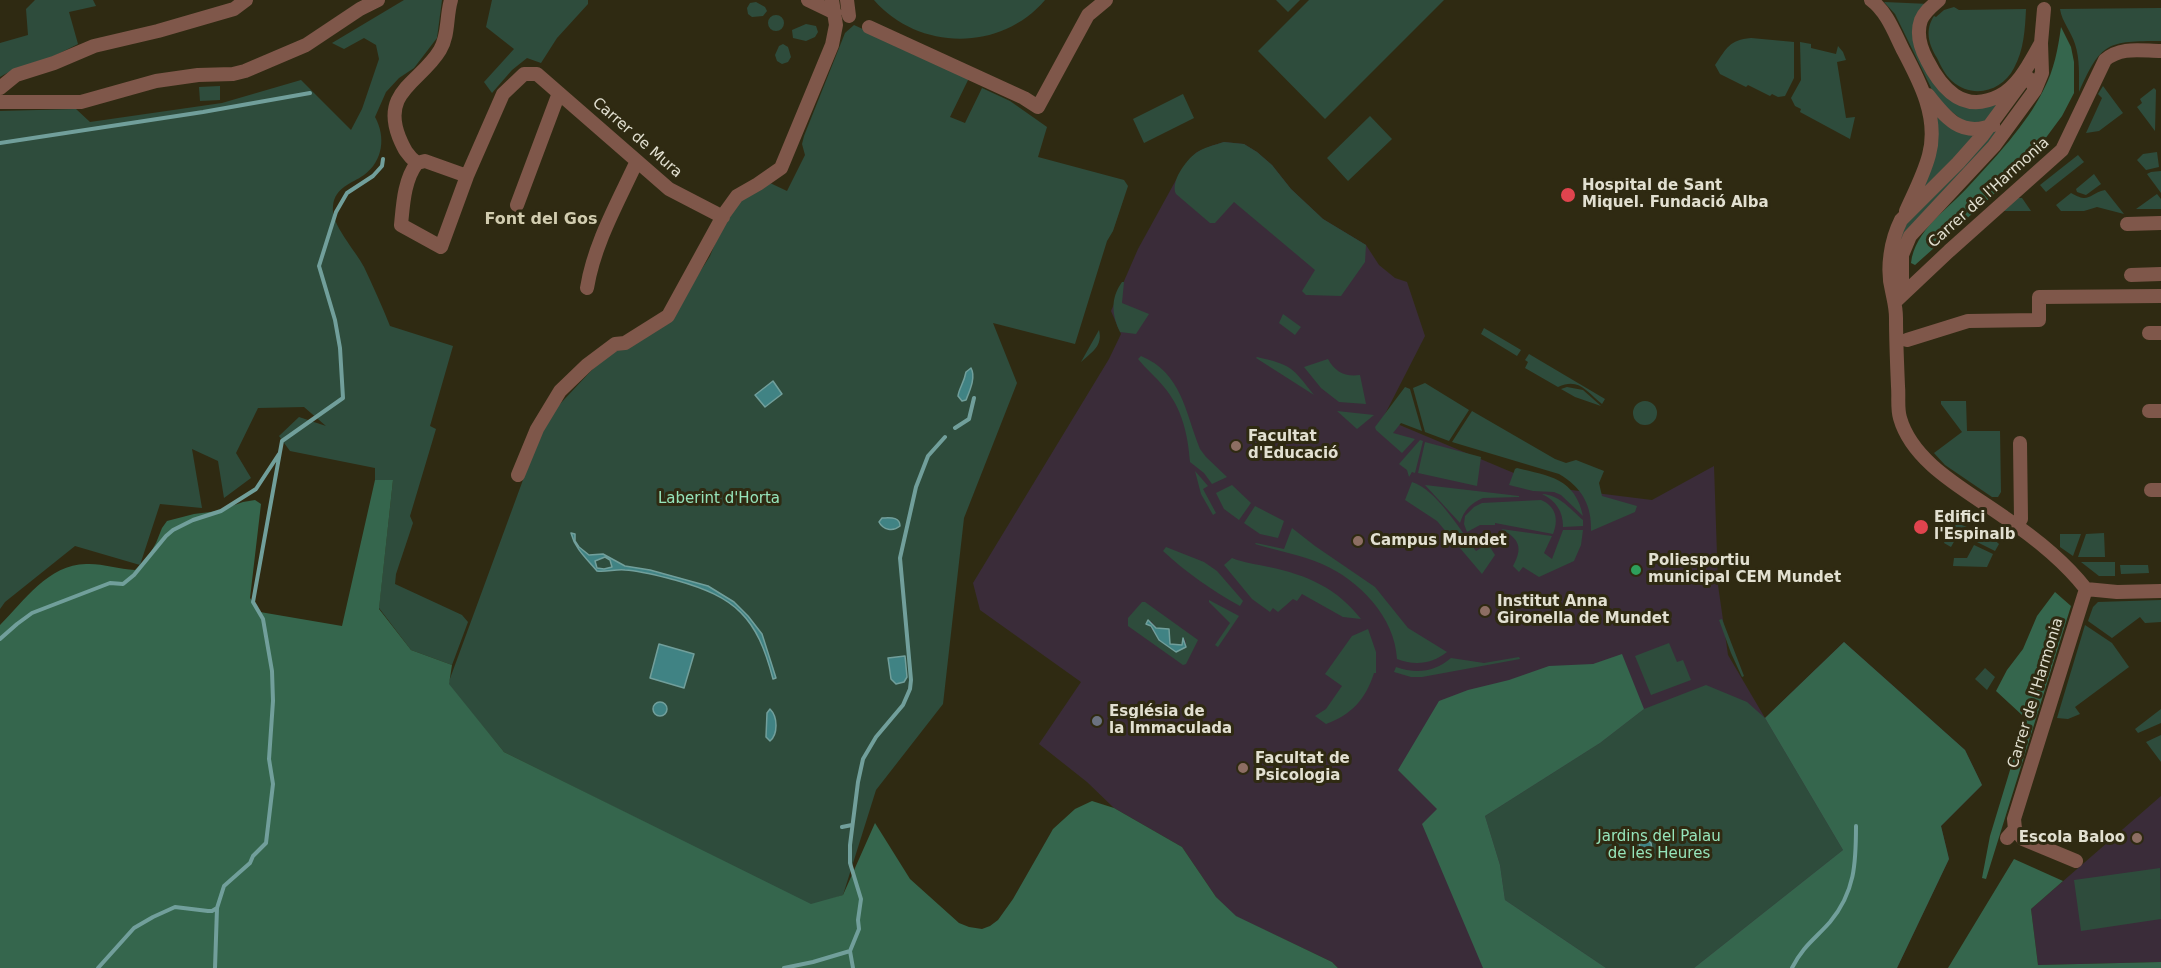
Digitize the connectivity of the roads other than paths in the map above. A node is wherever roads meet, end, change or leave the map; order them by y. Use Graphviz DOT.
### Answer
graph roads {
  1 [pos="246,0"];
  2 [pos="378,0"];
  3 [pos="451,0"];
  4 [pos="808,0"];
  5 [pos="847,0"];
  6 [pos="1106,0"];
  7 [pos="1871,0"];
  8 [pos="1940,0"];
  9 [pos="838,9"];
  10 [pos="2044,9"];
  11 [pos="869,27"];
  12 [pos="2041,43"];
  13 [pos="2161,51"];
  14 [pos="2023,74"];
  15 [pos="0,88"];
  16 [pos="1923,88"];
  17 [pos="2035,90"];
  18 [pos="559,93"];
  19 [pos="0,102"];
  20 [pos="2017,116"];
  21 [pos="1988,128"];
  22 [pos="637,161"];
  23 [pos="417,163"];
  24 [pos="468,176"];
  25 [pos="517,205"];
  26 [pos="723,217"];
  27 [pos="1901,220"];
  28 [pos="2161,223"];
  29 [pos="2127,224"];
  30 [pos="2161,274"];
  31 [pos="2131,275"];
  32 [pos="587,288"];
  33 [pos="2161,296"];
  34 [pos="1899,298"];
  35 [pos="1907,340"];
  36 [pos="2020,443"];
  37 [pos="518,475"];
  38 [pos="2016,526"];
  39 [pos="2086,589"];
  40 [pos="2161,591"];
  41 [pos="2076,861"];
  1 -- 15 [label="street"];
  2 -- 19 [label="street"];
  3 -- 23 [label="street"];
  4 -- 9 [label="street"];
  5 -- 9 [label="street"];
  6 -- 11 [label="street"];
  7 -- 16 [label="street, Carrer de l'Harmonia"];
  8 -- 14 [label="street, Carrer de l'Harmonia"];
  9 -- 26 [label="street"];
  10 -- 12 [label="street, Carrer de l'Harmonia"];
  12 -- 14 [label="street, Carrer de l'Harmonia"];
  12 -- 17 [label="street, Carrer de l'Harmonia"];
  13 -- 34 [label="street, Carrer de l'Harmonia"];
  14 -- 17 [label="street"];
  14 -- 21 [label="street, Carrer de l'Harmonia"];
  16 -- 21 [label="street, Carrer de l'Harmonia"];
  16 -- 27 [label="street, Carrer de l'Harmonia"];
  17 -- 20 [label="street, Carrer de l'Harmonia"];
  18 -- 22 [label="street, Carrer de Mura"];
  18 -- 24 [label="street, Carrer de Mura"];
  18 -- 25 [label="street"];
  20 -- 21 [label="street, Carrer de l'Harmonia"];
  20 -- 34 [label="street, Carrer de l'Harmonia"];
  21 -- 27 [label="street, Carrer de l'Harmonia"];
  22 -- 26 [label="street, Carrer de Mura"];
  22 -- 32 [label="street"];
  23 -- 24 [label="street"];
  23 -- 24 [label="street"];
  26 -- 37 [label="street"];
  27 -- 34 [label="street, Carrer de l'Harmonia"];
  28 -- 29 [label="street"];
  30 -- 31 [label="street"];
  33 -- 35 [label="street"];
  34 -- 38 [label="street, Carrer de l'Harmonia"];
  36 -- 38 [label="street"];
  38 -- 39 [label="street, Carrer de l'Harmonia"];
  39 -- 40 [label="street"];
  39 -- 41 [label="street, Carrer de l'Harmonia"];
}
